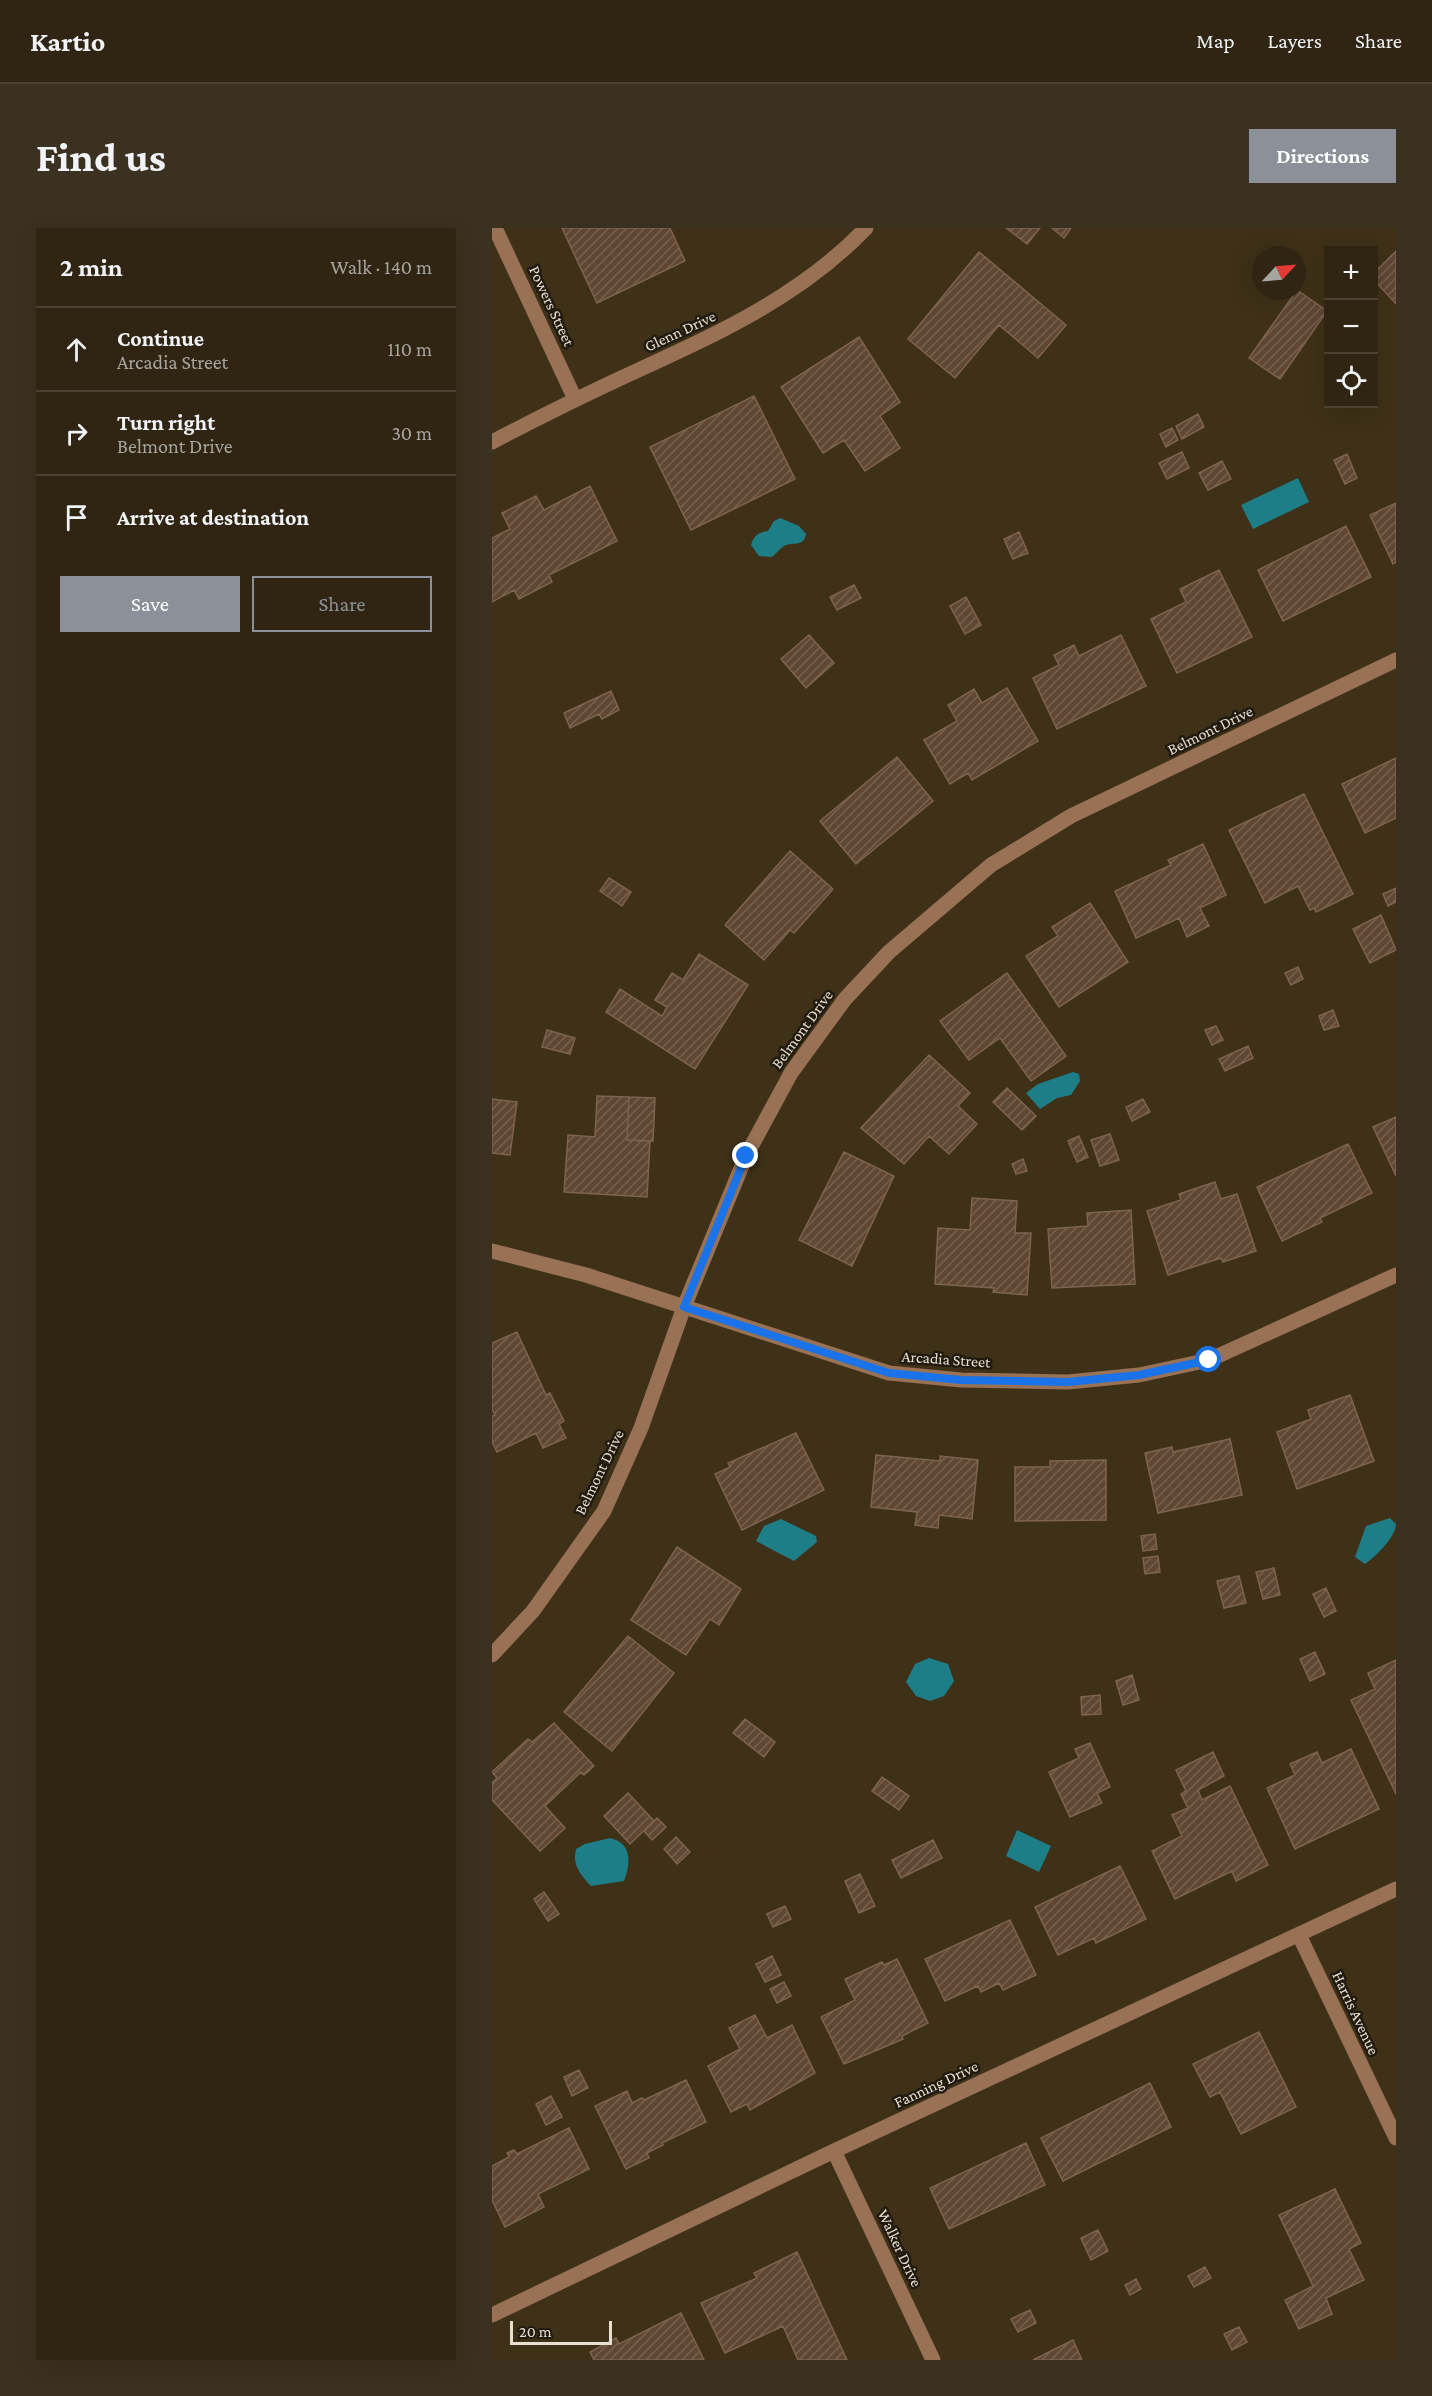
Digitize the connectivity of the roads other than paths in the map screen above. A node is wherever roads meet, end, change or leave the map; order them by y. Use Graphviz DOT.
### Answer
graph roads {
  1 [pos="495,228"];
  2 [pos="866,228"];
  3 [pos="576,399"];
  4 [pos="492,442"];
  5 [pos="1396,660"];
  6 [pos="492,1251"];
  7 [pos="1396,1275"];
  8 [pos="684,1307"];
  9 [pos="492,1655"];
  10 [pos="1396,1888"];
  11 [pos="1299,1935"];
  12 [pos="1396,2138"];
  13 [pos="834,2151"];
  14 [pos="492,2315"];
  15 [pos="933,2360"];
  1 -- 3 [label="street, Powers Street"];
  2 -- 3 [label="street, Glenn Drive"];
  3 -- 4 [label="street, Glenn Drive"];
  5 -- 8 [label="street, Belmont Drive"];
  6 -- 8 [label="street, Arcadia Street"];
  7 -- 8 [label="street, Arcadia Street"];
  8 -- 9 [label="street, Belmont Drive"];
  10 -- 11 [label="street, Fanning Drive"];
  11 -- 12 [label="street, Harris Avenue"];
  11 -- 13 [label="street, Fanning Drive"];
  13 -- 14 [label="street, Fanning Drive"];
  13 -- 15 [label="street, Walker Drive"];
}
